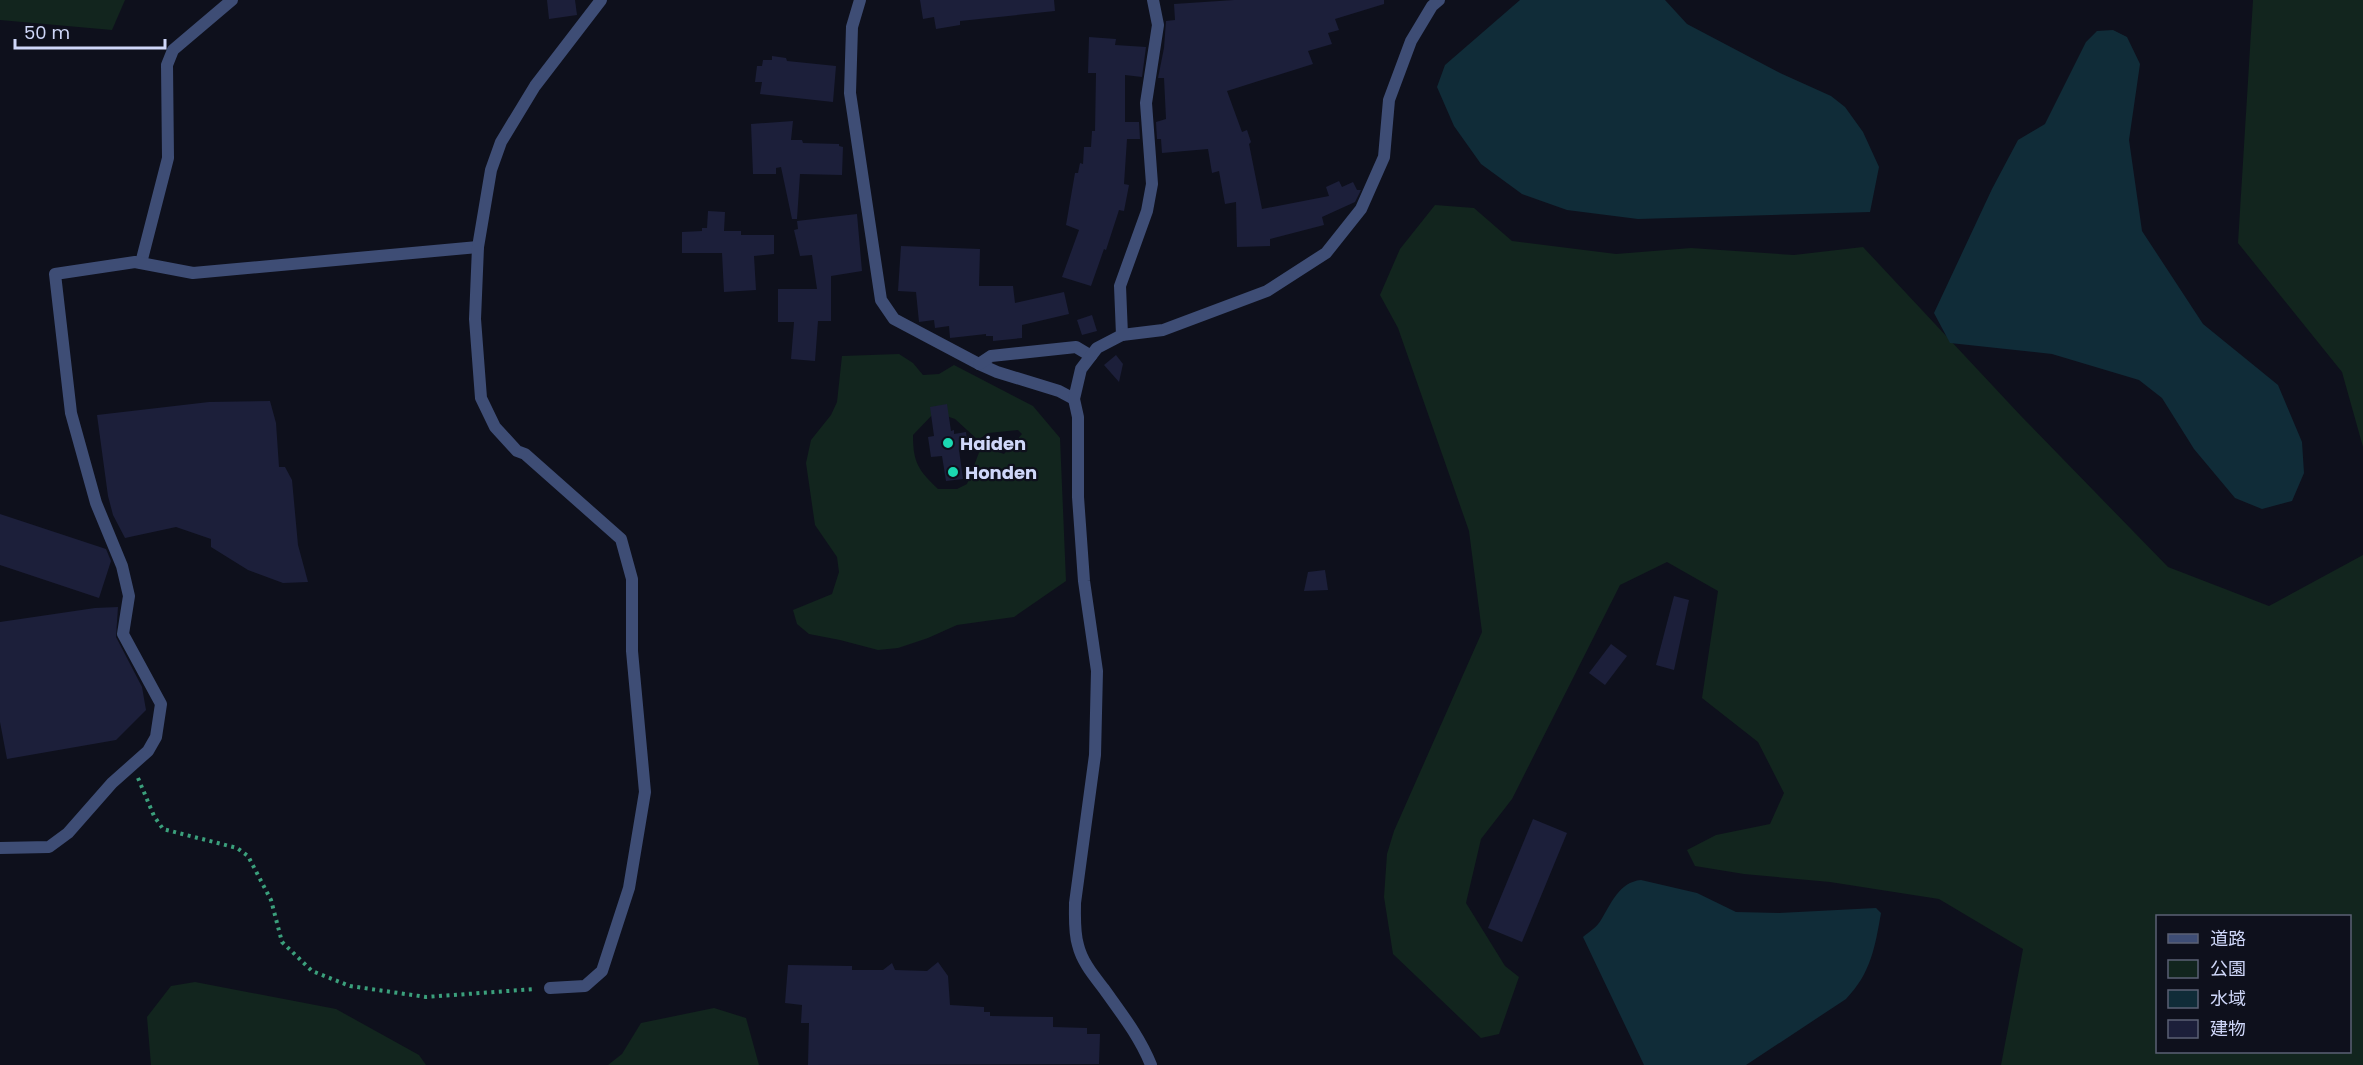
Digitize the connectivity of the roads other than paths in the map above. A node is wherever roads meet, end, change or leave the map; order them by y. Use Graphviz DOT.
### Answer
graph roads {
  1 [pos="232,0"];
  2 [pos="601,0"];
  3 [pos="860,0"];
  4 [pos="1153,0"];
  5 [pos="1439,0"];
  6 [pos="478,247"];
  7 [pos="141,263"];
  8 [pos="1122,334"];
  9 [pos="1091,356"];
  10 [pos="979,364"];
  11 [pos="1074,399"];
  12 [pos="0,848"];
  13 [pos="550,988"];
  14 [pos="1151,1065"];
  1 -- 7 [label="street"];
  2 -- 6 [label="street"];
  3 -- 10 [label="street"];
  4 -- 8 [label="street"];
  5 -- 8 [label="street"];
  6 -- 7 [label="street"];
  6 -- 13 [label="street"];
  7 -- 12 [label="street"];
  8 -- 9 [label="street"];
  9 -- 10 [label="street"];
  9 -- 11 [label="street"];
  10 -- 11 [label="street"];
  11 -- 14 [label="street"];
}
